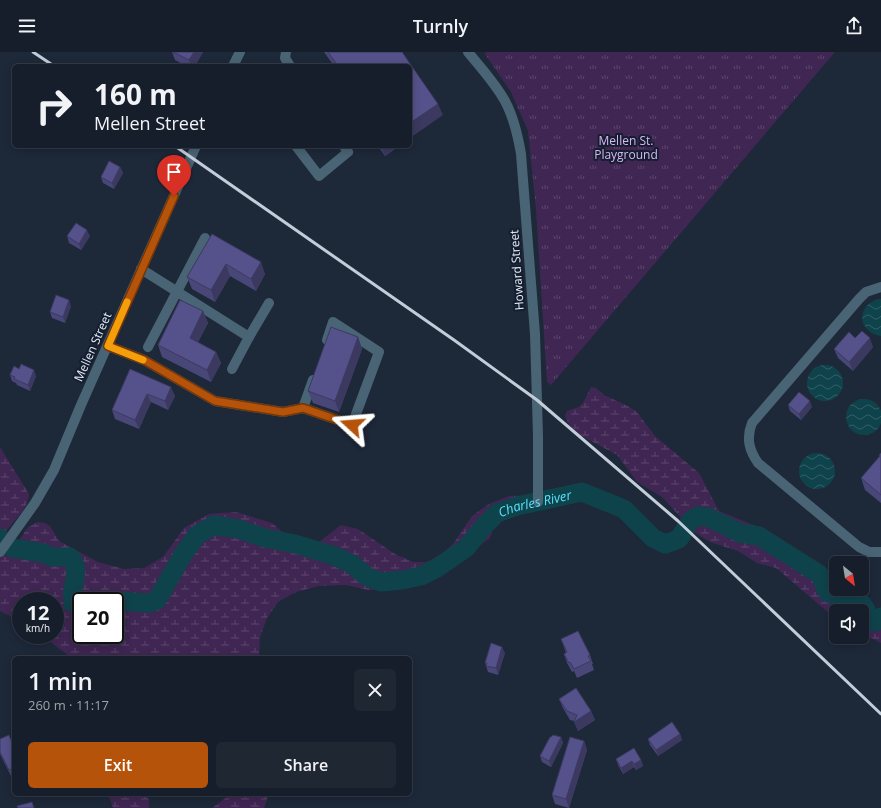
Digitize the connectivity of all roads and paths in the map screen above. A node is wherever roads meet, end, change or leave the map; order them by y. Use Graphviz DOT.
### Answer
graph roads {
  1 [pos="240,52"];
  2 [pos="286,52"];
  3 [pos="468,52"];
  4 [pos="234,64"];
  5 [pos="289,64"];
  6 [pos="195,148"];
  7 [pos="298,148"];
  8 [pos="345,148"];
  9 [pos="205,238"];
  10 [pos="141,270"];
  11 [pos="881,287"];
  12 [pos="176,291"];
  13 [pos="269,304"];
  14 [pos="249,337"];
  15 [pos="108,346"];
  16 [pos="148,347"];
  17 [pos="323,351"];
  18 [pos="232,369"];
  19 [pos="316,372"];
  20 [pos="303,408"];
  21 [pos="538,502"];
  22 [pos="5,547"];
  23 [pos="881,552"];
  1 -- 4 [label="street"];
  2 -- 5 [label="street"];
  3 -- 21 [label="street, Howard Street"];
  6 -- 10 [label="street, Mellen Street"];
  7 -- 8 [label="street"];
  9 -- 12 [label="street"];
  10 -- 12 [label="street"];
  10 -- 15 [label="street, Mellen Street"];
  11 -- 23 [label="street"];
  12 -- 14 [label="street"];
  12 -- 16 [label="street"];
  13 -- 14 [label="street"];
  14 -- 18 [label="street"];
  15 -- 20 [label="street"];
  15 -- 22 [label="street, Mellen Street"];
  17 -- 20 [label="street"];
  19 -- 20 [label="street"];
}
